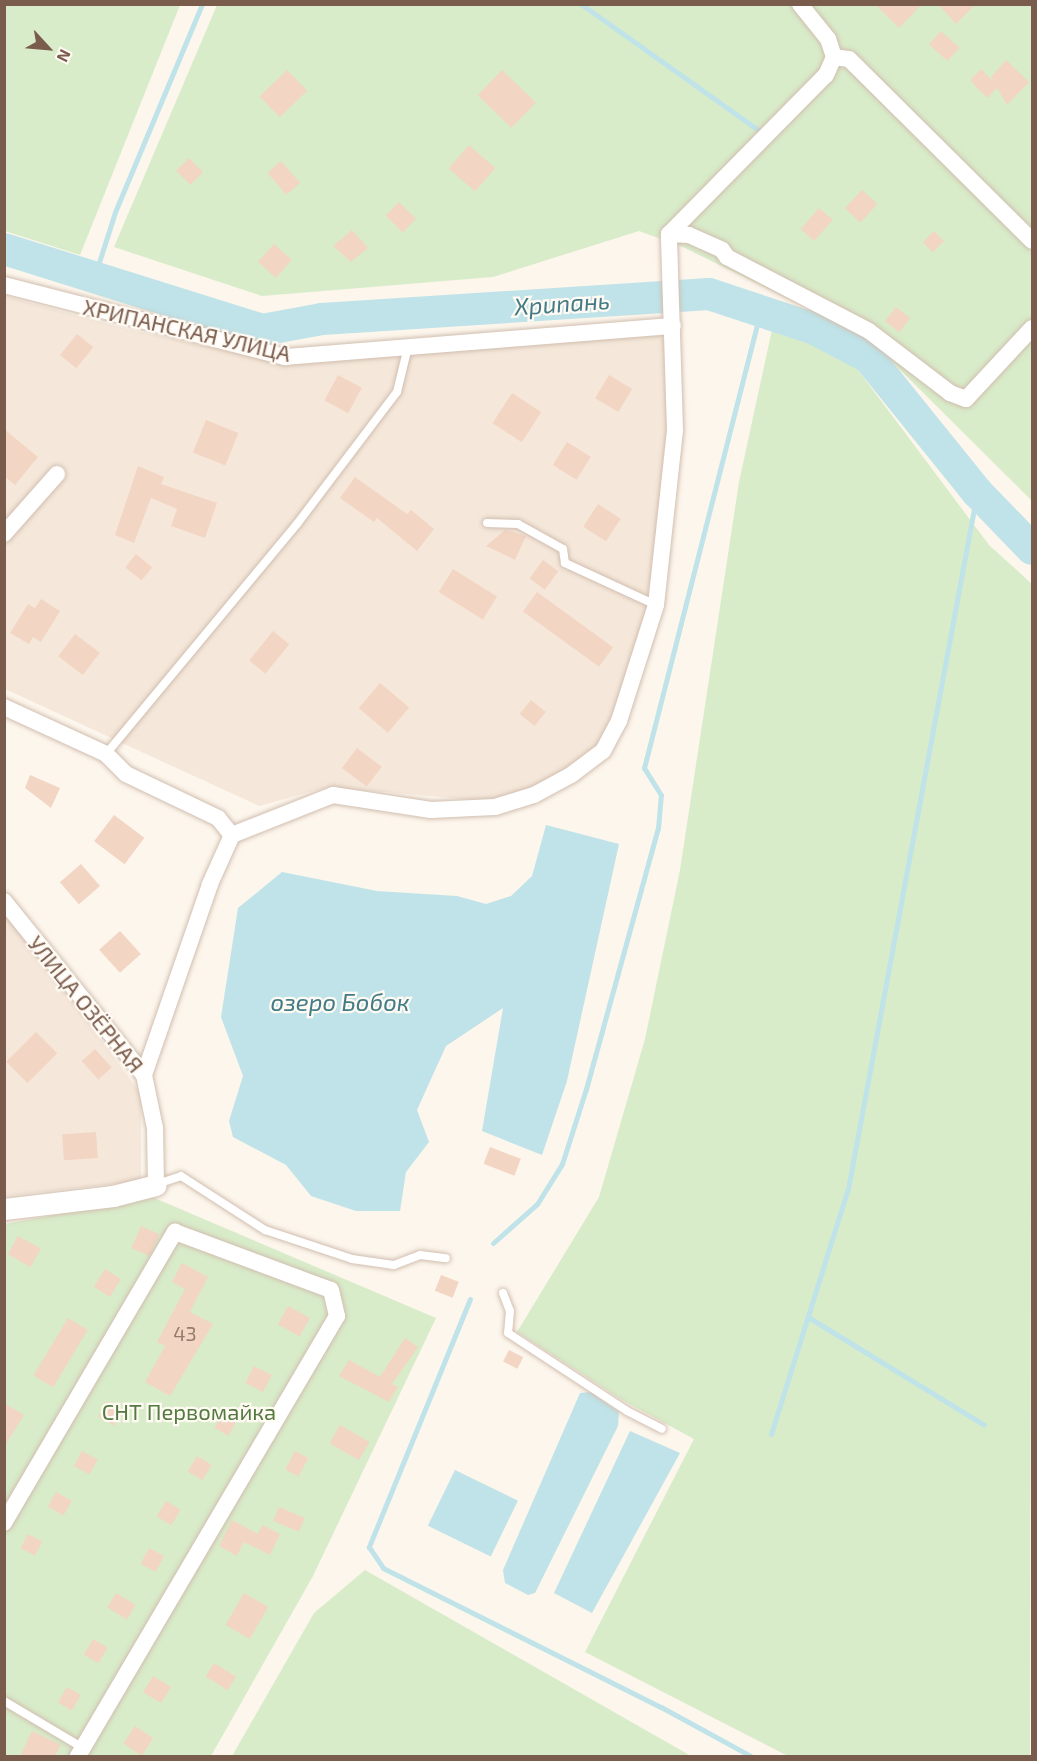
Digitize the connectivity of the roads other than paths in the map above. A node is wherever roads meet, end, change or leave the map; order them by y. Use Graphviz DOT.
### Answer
graph roads {
  1 [pos="800,4"];
  2 [pos="834,57"];
  3 [pos="669,234"];
  4 [pos="1032,242"];
  5 [pos="4,285"];
  6 [pos="673,326"];
  7 [pos="1032,328"];
  8 [pos="408,347"];
  9 [pos="57,474"];
  10 [pos="487,524"];
  11 [pos="4,534"];
  12 [pos="656,605"];
  13 [pos="4,707"];
  14 [pos="106,754"];
  15 [pos="232,835"];
  16 [pos="4,901"];
  17 [pos="144,1075"];
  18 [pos="156,1185"];
  19 [pos="4,1209"];
  20 [pos="446,1258"];
  21 [pos="503,1293"];
  22 [pos="662,1429"];
  23 [pos="4,1523"];
  24 [pos="4,1701"];
  25 [pos="81,1752"];
  1 -- 2 [label="street"];
  2 -- 3 [label="street"];
  2 -- 4 [label="street"];
  3 -- 6 [label="street"];
  3 -- 7 [label="street"];
  5 -- 8 [label="street, ХРИПАНСКАЯ УЛИЦА"];
  6 -- 8 [label="street, ХРИПАНСКАЯ УЛИЦА"];
  6 -- 12 [label="street"];
  8 -- 14 [label="lane"];
  9 -- 11 [label="street"];
  10 -- 12 [label="lane"];
  12 -- 15 [label="street"];
  13 -- 14 [label="street"];
  14 -- 15 [label="street"];
  15 -- 17 [label="street"];
  16 -- 17 [label="street, УЛИЦА ОЗЁРНАЯ"];
  17 -- 18 [label="street, УЛИЦА ОЗЁРНАЯ"];
  18 -- 19 [label="street"];
  18 -- 20 [label="lane"];
  21 -- 22 [label="lane"];
  23 -- 25 [label="street"];
  24 -- 25 [label="lane"];
}
